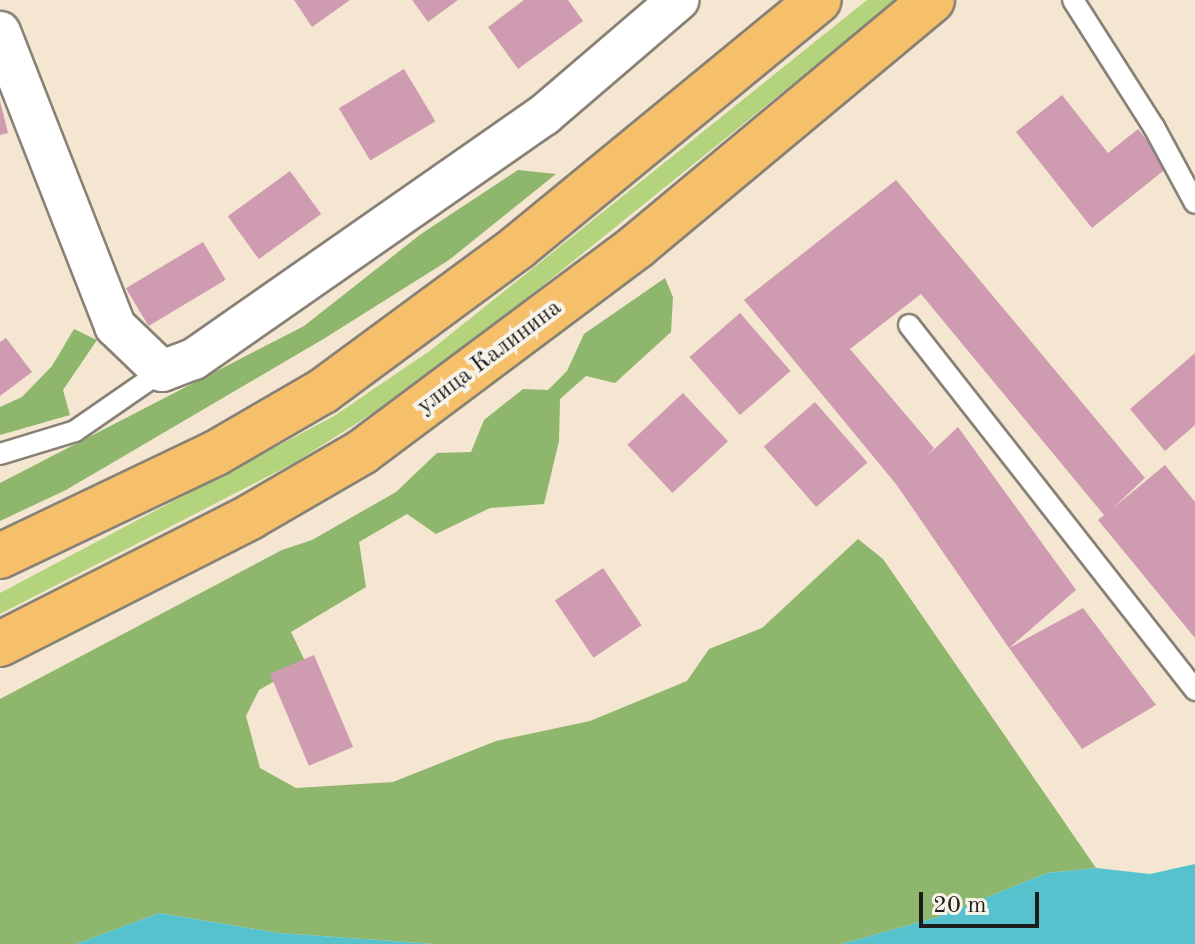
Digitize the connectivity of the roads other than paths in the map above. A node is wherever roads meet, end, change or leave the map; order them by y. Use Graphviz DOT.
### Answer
graph roads {
  1 [pos="678,0"];
  2 [pos="819,0"];
  3 [pos="932,0"];
  4 [pos="1073,0"];
  5 [pos="0,32"];
  6 [pos="1195,203"];
  7 [pos="909,325"];
  8 [pos="162,371"];
  9 [pos="0,454"];
  10 [pos="0,556"];
  11 [pos="0,644"];
  12 [pos="1195,690"];
  1 -- 8 [label="street"];
  2 -- 10 [label="main road"];
  3 -- 11 [label="main road, улица Калинина"];
  4 -- 6 [label="lane"];
  5 -- 8 [label="street"];
  7 -- 12 [label="lane"];
  8 -- 9 [label="lane"];
}
